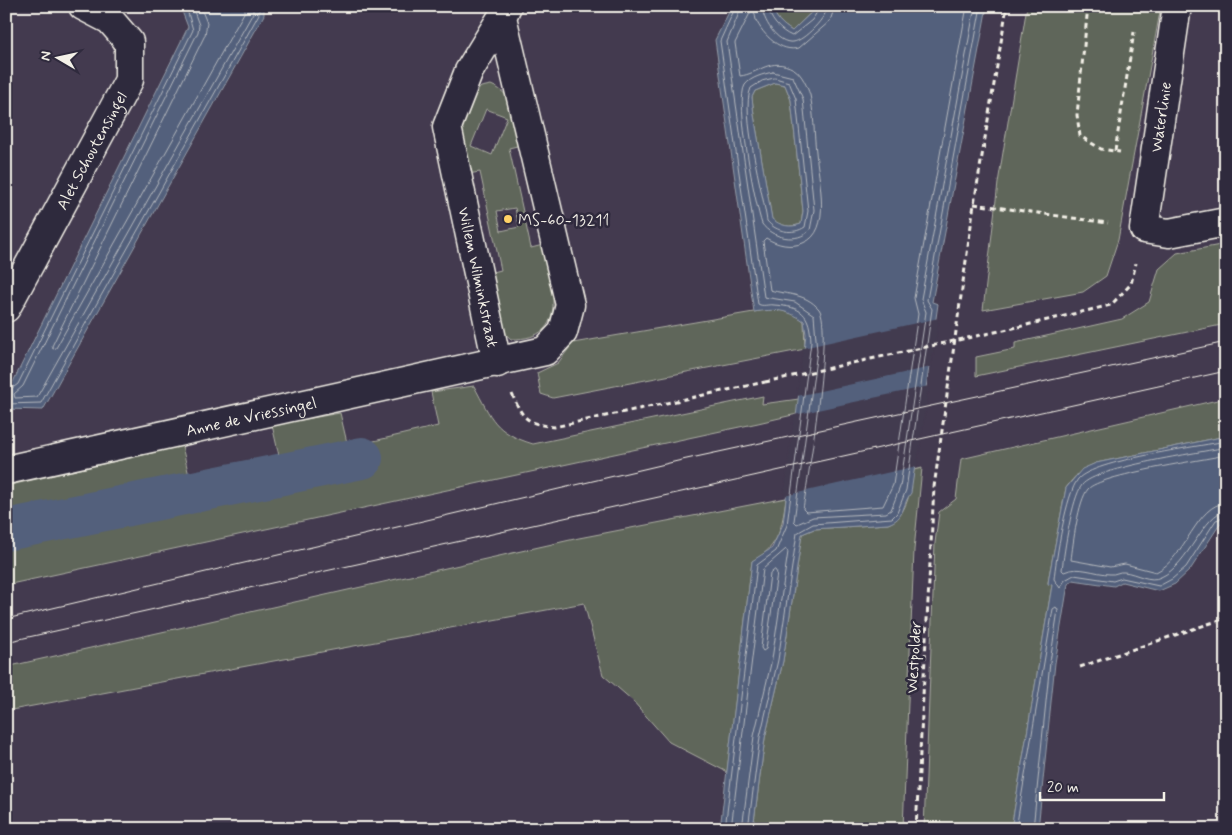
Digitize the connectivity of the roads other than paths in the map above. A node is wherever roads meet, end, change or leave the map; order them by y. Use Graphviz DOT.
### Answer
graph roads {
  1 [pos="83,6"];
  2 [pos="1177,6"];
  3 [pos="505,11"];
  4 [pos="1226,222"];
  5 [pos="6,308"];
  6 [pos="497,363"];
  7 [pos="6,470"];
  1 -- 5 [label="street, Alet Schoutensingel"];
  2 -- 4 [label="street, Waterlinie"];
  3 -- 6 [label="street, Willem Wilminkstraat"];
  3 -- 6 [label="street, Willem Wilminkstraat"];
  6 -- 7 [label="street, Anne de Vriessingel"];
}
